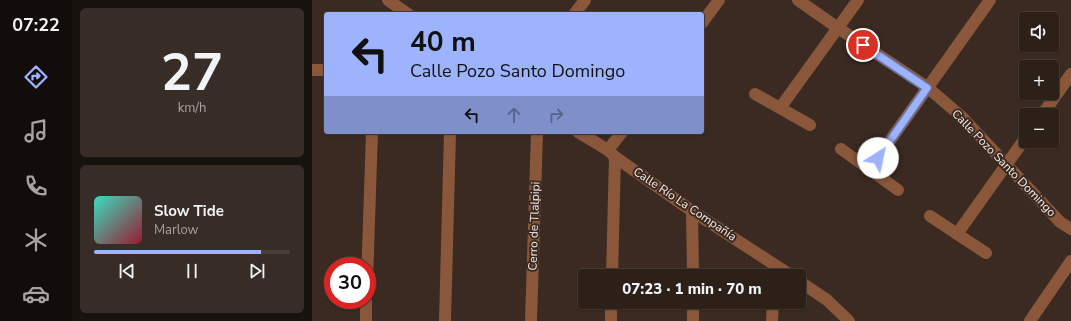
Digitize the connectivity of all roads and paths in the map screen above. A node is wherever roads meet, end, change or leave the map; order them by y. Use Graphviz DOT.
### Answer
graph roads {
  1 [pos="388,0"];
  2 [pos="585,0"];
  3 [pos="719,0"];
  4 [pos="798,0"];
  5 [pos="858,0"];
  6 [pos="990,0"];
  7 [pos="405,12"];
  8 [pos="576,12"];
  9 [pos="704,21"];
  10 [pos="838,28"];
  11 [pos="312,70"];
  12 [pos="324,70"];
  13 [pos="1071,74"];
  14 [pos="927,88"];
  15 [pos="755,94"];
  16 [pos="780,108"];
  17 [pos="1047,108"];
  18 [pos="810,125"];
  19 [pos="372,134"];
  20 [pos="450,134"];
  21 [pos="538,134"];
  22 [pos="581,134"];
  23 [pos="621,134"];
  24 [pos="1019,147"];
  25 [pos="841,149"];
  26 [pos="612,154"];
  27 [pos="1007,164"];
  28 [pos="869,170"];
  29 [pos="898,190"];
  30 [pos="692,211"];
  31 [pos="930,216"];
  32 [pos="1071,229"];
  33 [pos="957,234"];
  34 [pos="986,253"];
  35 [pos="368,257"];
  36 [pos="1071,261"];
  37 [pos="612,269"];
  38 [pos="692,269"];
  39 [pos="774,269"];
  40 [pos="806,285"];
  41 [pos="366,309"];
  42 [pos="611,309"];
  43 [pos="693,309"];
  44 [pos="773,309"];
  45 [pos="366,321"];
  46 [pos="445,321"];
  47 [pos="531,321"];
  48 [pos="611,321"];
  49 [pos="693,321"];
  50 [pos="772,321"];
  51 [pos="849,321"];
  52 [pos="1030,321"];
  1 -- 7 [label="street"];
  2 -- 8 [label="street"];
  3 -- 9 [label="street"];
  4 -- 10 [label="street, Calle Pozo Santo Domingo"];
  5 -- 10 [label="street"];
  6 -- 14 [label="street"];
  10 -- 14 [label="street, Calle Pozo Santo Domingo"];
  10 -- 16 [label="street"];
  11 -- 12 [label="street"];
  13 -- 17 [label="street"];
  14 -- 27 [label="street, Calle Pozo Santo Domingo"];
  14 -- 28 [label="street"];
  15 -- 16 [label="street"];
  16 -- 18 [label="street"];
  19 -- 35 [label="street"];
  20 -- 46 [label="street"];
  21 -- 47 [label="street, Cerro de Tlalpipi"];
  22 -- 26 [label="street, Calle Río La Compañía"];
  23 -- 26 [label="street"];
  24 -- 27 [label="street"];
  25 -- 28 [label="street"];
  26 -- 30 [label="street, Calle Río La Compañía"];
  26 -- 37 [label="street"];
  27 -- 32 [label="street, Calle Pozo Santo Domingo"];
  27 -- 33 [label="street"];
  28 -- 29 [label="street"];
  30 -- 38 [label="street"];
  30 -- 39 [label="street, Calle Río La Compañía"];
  31 -- 33 [label="street"];
  33 -- 34 [label="street"];
  36 -- 52 [label="street"];
  40 -- 51 [label="street"];
  41 -- 45 [label="street"];
  42 -- 48 [label="street"];
  43 -- 49 [label="street"];
  44 -- 50 [label="street"];
}
